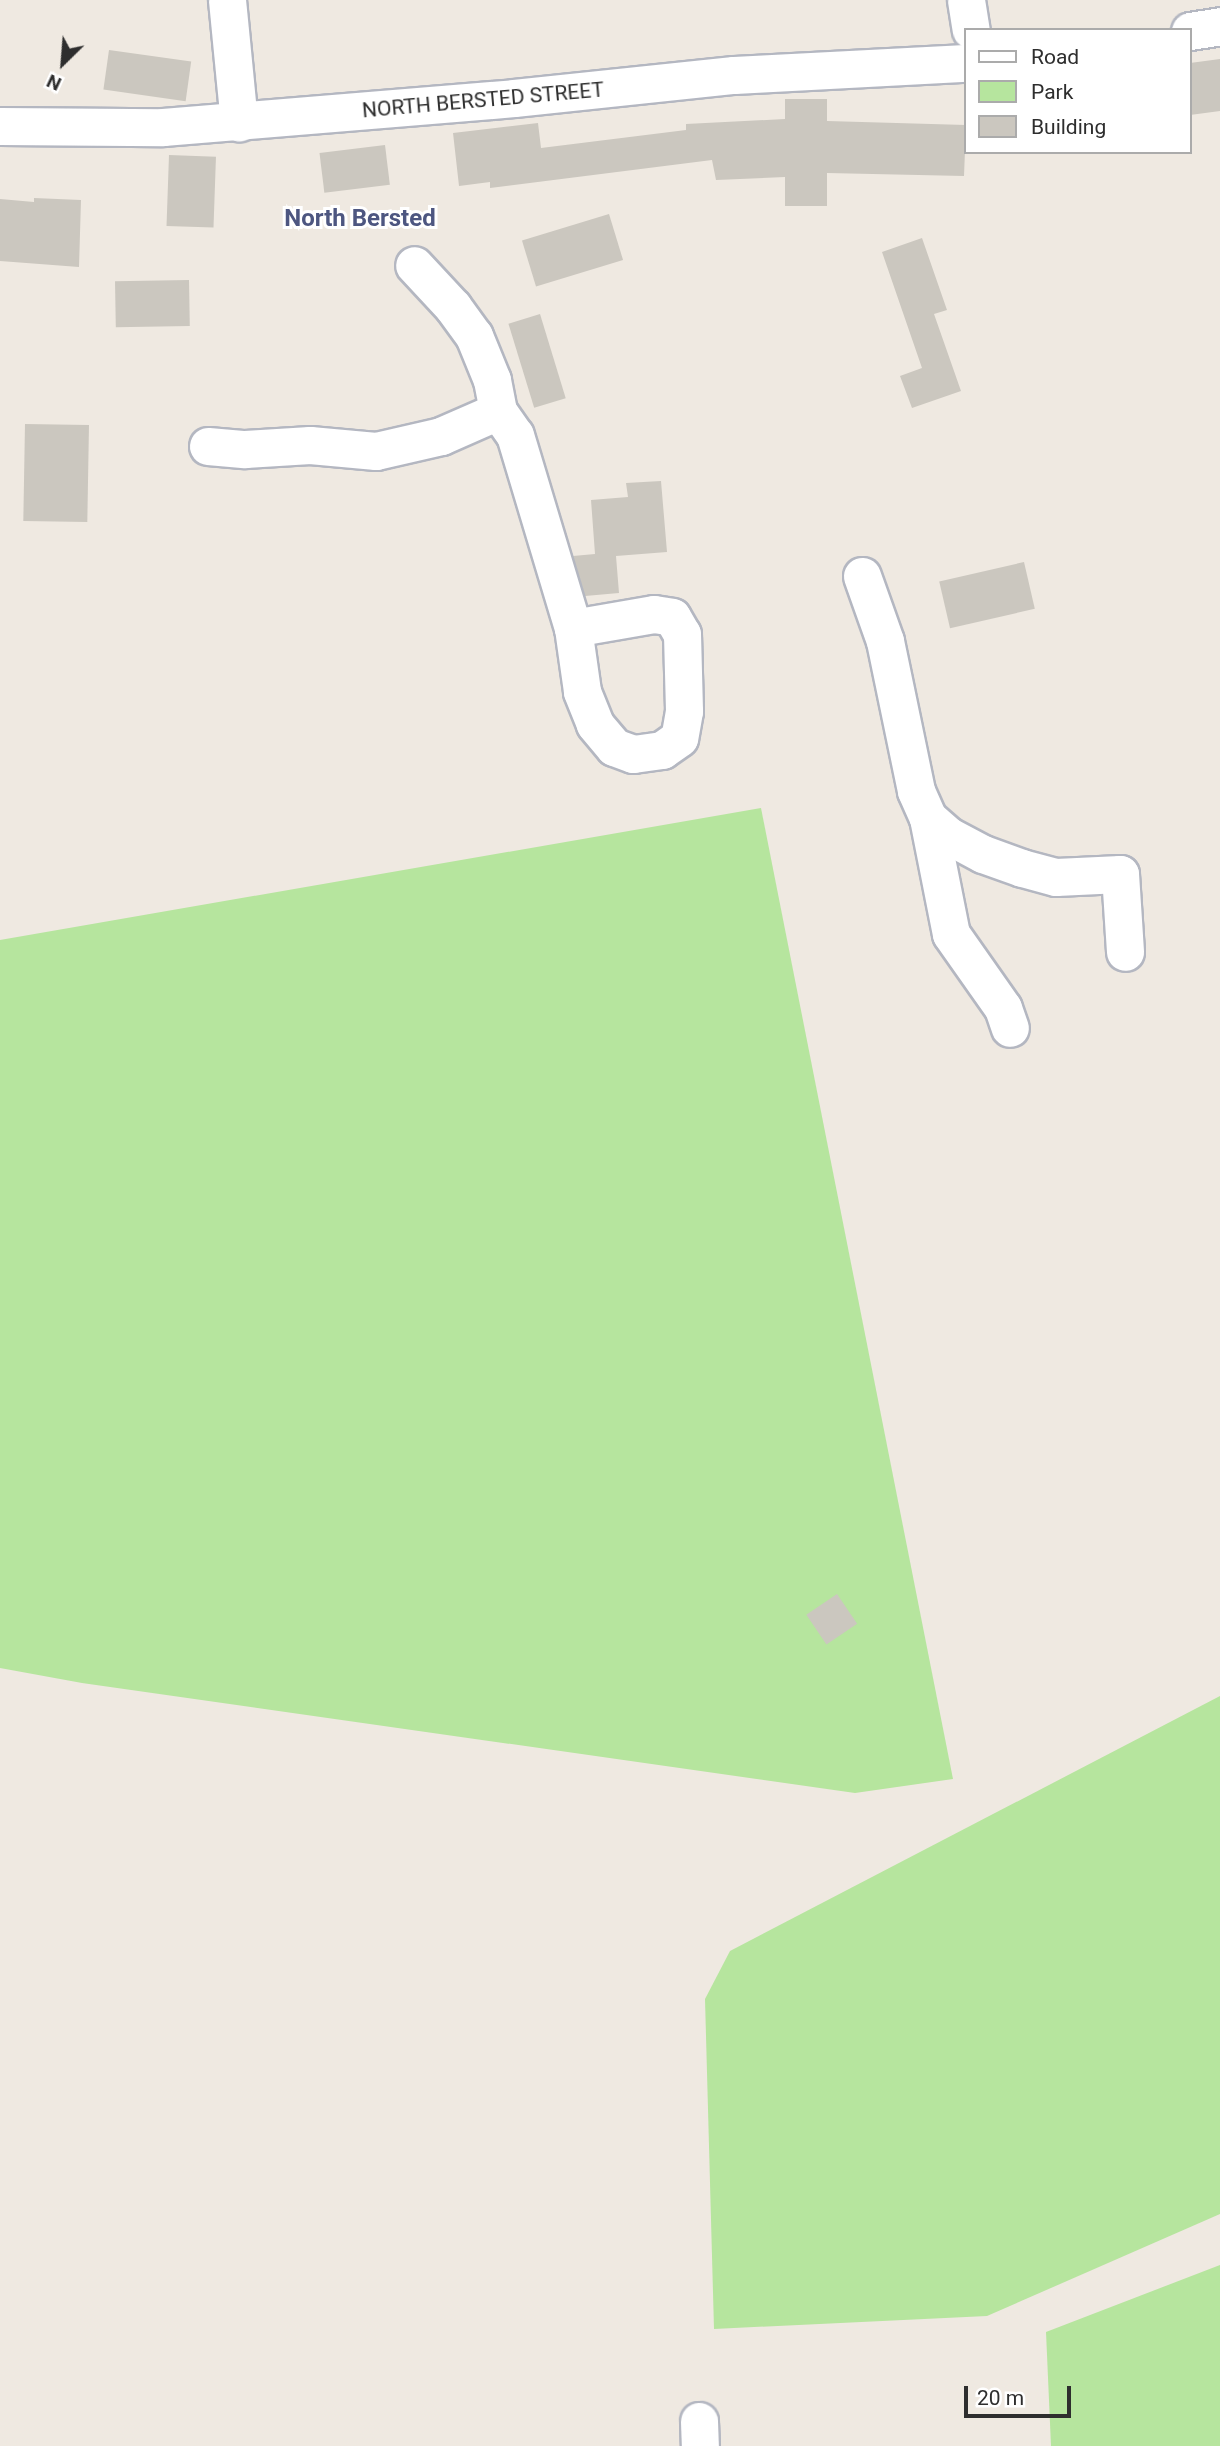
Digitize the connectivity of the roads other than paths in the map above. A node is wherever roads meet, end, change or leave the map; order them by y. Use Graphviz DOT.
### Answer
graph roads {
  1 [pos="227,0"];
  2 [pos="966,0"];
  3 [pos="1220,26"];
  4 [pos="971,28"];
  5 [pos="1192,31"];
  6 [pos="964,63"];
  7 [pos="239,121"];
  8 [pos="0,127"];
  9 [pos="414,265"];
  10 [pos="498,411"];
  11 [pos="208,446"];
  12 [pos="862,576"];
  13 [pos="573,628"];
  14 [pos="928,818"];
  15 [pos="1125,951"];
  16 [pos="1010,1028"];
  1 -- 7 [label="street"];
  2 -- 4 [label="street"];
  3 -- 5 [label="street"];
  6 -- 7 [label="street, NORTH BERSTED STREET"];
  7 -- 8 [label="street, NORTH BERSTED STREET"];
  9 -- 10 [label="street"];
  10 -- 11 [label="street"];
  10 -- 13 [label="street"];
  12 -- 14 [label="street"];
  14 -- 15 [label="street"];
  14 -- 16 [label="street"];
}
